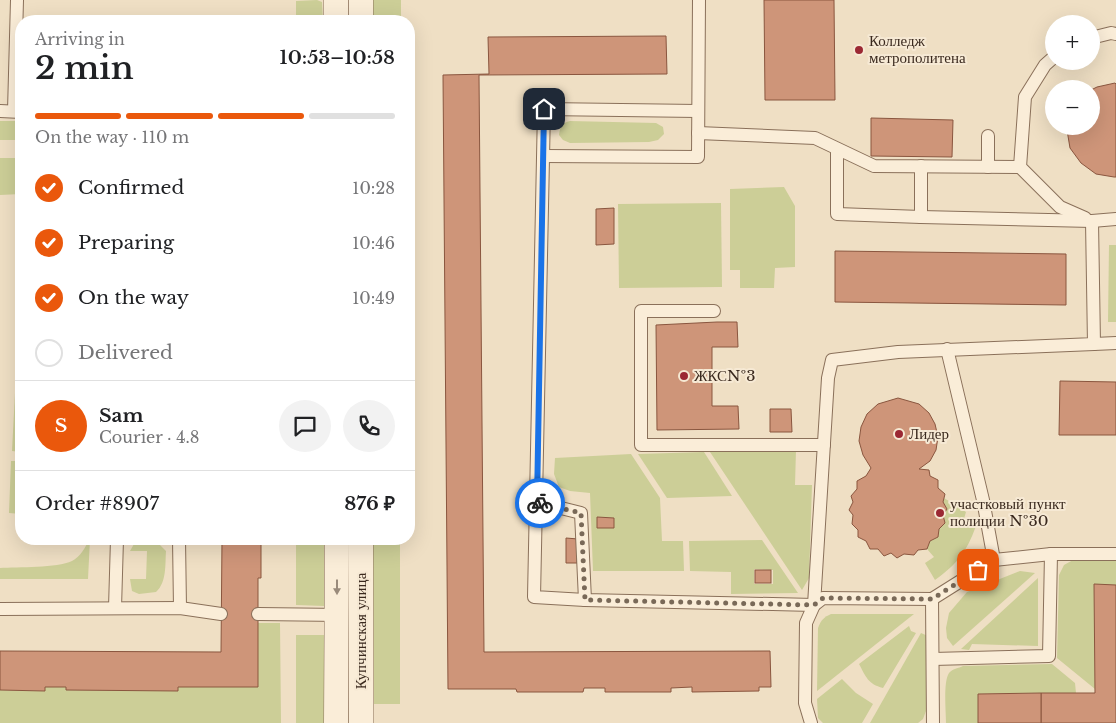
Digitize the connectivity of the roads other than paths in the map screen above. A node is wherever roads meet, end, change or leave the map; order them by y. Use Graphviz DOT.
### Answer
graph roads {
  1 [pos="17,0"];
  2 [pos="336,0"];
  3 [pos="361,0"];
  4 [pos="699,0"];
  5 [pos="17,15"];
  6 [pos="336,15"];
  7 [pos="361,15"];
  8 [pos="1116,34"];
  9 [pos="1100,36"];
  10 [pos="1045,65"];
  11 [pos="0,111"];
  12 [pos="15,111"];
  13 [pos="698,111"];
  14 [pos="698,133"];
  15 [pos="988,136"];
  16 [pos="837,150"];
  17 [pos="544,156"];
  18 [pos="922,166"];
  19 [pos="988,167"];
  20 [pos="1020,167"];
  21 [pos="921,217"];
  22 [pos="1116,219"];
  23 [pos="1092,221"];
  24 [pos="714,311"];
  25 [pos="1116,343"];
  26 [pos="1094,344"];
  27 [pos="947,349"];
  28 [pos="824,445"];
  29 [pos="537,502"];
  30 [pos="117,545"];
  31 [pos="179,545"];
  32 [pos="336,545"];
  33 [pos="361,545"];
  34 [pos="1051,554"];
  35 [pos="1116,554"];
  36 [pos="994,560"];
  37 [pos="932,599"];
  38 [pos="585,600"];
  39 [pos="814,605"];
  40 [pos="115,608"];
  41 [pos="180,608"];
  42 [pos="0,609"];
  43 [pos="222,614"];
  44 [pos="258,614"];
  45 [pos="336,615"];
  46 [pos="361,615"];
  47 [pos="933,659"];
  48 [pos="336,723"];
  49 [pos="361,723"];
  50 [pos="811,723"];
  51 [pos="933,723"];
  1 -- 5 [label="lane"];
  2 -- 6 [label="street"];
  3 -- 7 [label="street"];
  4 -- 13 [label="lane"];
  8 -- 9 [label="lane"];
  10 -- 20 [label="lane"];
  11 -- 12 [label="lane"];
  13 -- 14 [label="lane"];
  13 -- 17 [label="lane"];
  14 -- 16 [label="lane"];
  14 -- 17 [label="lane"];
  15 -- 19 [label="lane"];
  16 -- 18 [label="lane"];
  16 -- 21 [label="lane"];
  17 -- 29 [label="lane"];
  18 -- 19 [label="lane"];
  18 -- 21 [label="lane"];
  19 -- 20 [label="lane"];
  20 -- 23 [label="lane"];
  21 -- 23 [label="lane"];
  22 -- 23 [label="lane"];
  23 -- 26 [label="lane"];
  24 -- 28 [label="lane"];
  25 -- 26 [label="lane"];
  26 -- 27 [label="lane"];
  27 -- 28 [label="lane"];
  27 -- 36 [label="lane"];
  28 -- 39 [label="lane"];
  29 -- 38 [label="lane"];
  29 -- 38 [label="lane"];
  30 -- 40 [label="lane"];
  31 -- 41 [label="lane"];
  32 -- 45 [label="street, Купчинская улица, one-way"];
  33 -- 46 [label="street, Купчинская улица"];
  34 -- 35 [label="lane"];
  34 -- 36 [label="lane"];
  34 -- 47 [label="lane"];
  36 -- 37 [label="lane"];
  37 -- 39 [label="lane"];
  37 -- 47 [label="lane"];
  38 -- 39 [label="lane"];
  39 -- 50 [label="lane"];
  40 -- 41 [label="lane"];
  40 -- 42 [label="lane"];
  41 -- 43 [label="lane"];
  44 -- 45 [label="lane"];
  45 -- 46 [label="lane"];
  45 -- 48 [label="street, Купчинская улица"];
  46 -- 49 [label="street, Купчинская улица"];
  47 -- 51 [label="lane"];
}
